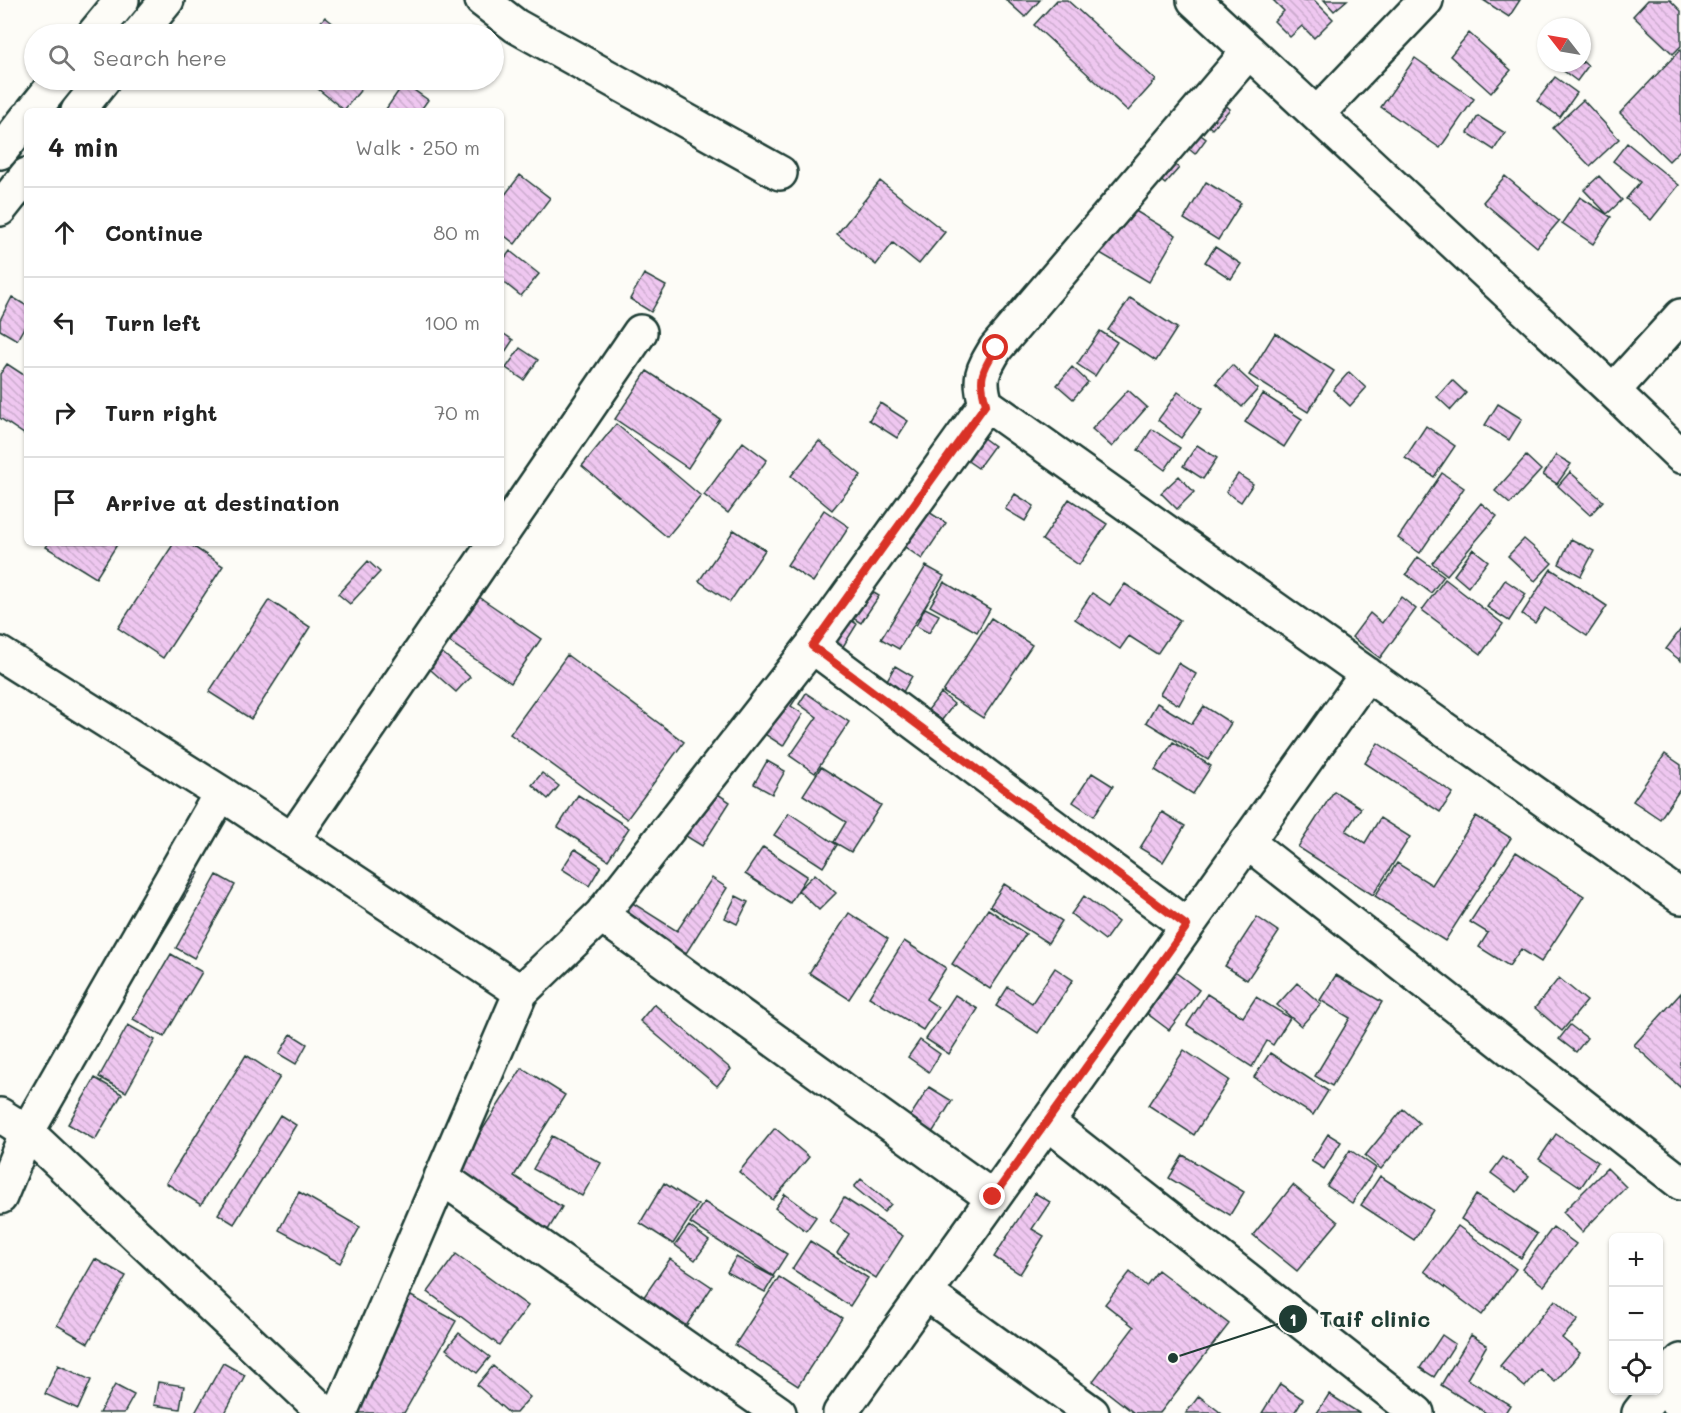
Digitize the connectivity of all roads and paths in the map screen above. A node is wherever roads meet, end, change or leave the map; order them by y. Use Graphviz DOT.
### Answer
graph roads {
  1 [pos="122,0"];
  2 [pos="167,0"];
  3 [pos="482,0"];
  4 [pos="1194,0"];
  5 [pos="1426,0"];
  6 [pos="102,24"];
  7 [pos="147,24"];
  8 [pos="1250,51"];
  9 [pos="50,90"];
  10 [pos="95,90"];
  11 [pos="35,108"];
  12 [pos="80,108"];
  13 [pos="1317,114"];
  14 [pos="24,122"];
  15 [pos="0,152"];
  16 [pos="780,173"];
  17 [pos="24,179"];
  18 [pos="0,209"];
  19 [pos="1681,316"];
  20 [pos="640,332"];
  21 [pos="1613,391"];
  22 [pos="986,404"];
  23 [pos="1681,456"];
  24 [pos="504,531"];
  25 [pos="493,546"];
  26 [pos="812,646"];
  27 [pos="0,654"];
  28 [pos="1366,674"];
  29 [pos="221,793"];
  30 [pos="292,840"];
  31 [pos="1247,842"];
  32 [pos="1681,897"];
  33 [pos="601,915"];
  34 [pos="1187,926"];
  35 [pos="520,992"];
  36 [pos="0,1115"];
  37 [pos="1047,1122"];
  38 [pos="27,1131"];
  39 [pos="441,1176"];
  40 [pos="1681,1183"];
  41 [pos="0,1197"];
  42 [pos="993,1197"];
  43 [pos="926,1293"];
  44 [pos="1681,1361"];
  45 [pos="1663,1383"];
  46 [pos="1663,1392"];
  47 [pos="1653,1395"];
  48 [pos="1681,1404"];
  49 [pos="325,1413"];
  50 [pos="340,1413"];
  51 [pos="779,1413"];
  52 [pos="840,1413"];
  53 [pos="1092,1413"];
  54 [pos="1417,1413"];
  55 [pos="1639,1413"];
  1 -- 6 [label="street"];
  2 -- 7 [label="street"];
  3 -- 16 [label="street"];
  4 -- 8 [label="street"];
  5 -- 13 [label="street"];
  8 -- 13 [label="street"];
  8 -- 22 [label="street"];
  9 -- 11 [label="street"];
  10 -- 12 [label="street"];
  13 -- 21 [label="street"];
  14 -- 15 [label="street"];
  17 -- 18 [label="street"];
  19 -- 21 [label="street"];
  20 -- 24 [label="street"];
  21 -- 23 [label="street"];
  22 -- 26 [label="street"];
  22 -- 28 [label="street"];
  25 -- 30 [label="street"];
  26 -- 33 [label="street"];
  26 -- 34 [label="street"];
  27 -- 29 [label="street"];
  28 -- 31 [label="street"];
  28 -- 32 [label="street"];
  29 -- 30 [label="street"];
  29 -- 38 [label="street"];
  30 -- 35 [label="street"];
  31 -- 34 [label="street"];
  31 -- 40 [label="street"];
  33 -- 35 [label="street"];
  33 -- 42 [label="street"];
  34 -- 37 [label="street"];
  35 -- 39 [label="street"];
  36 -- 38 [label="street"];
  37 -- 42 [label="street"];
  37 -- 54 [label="street"];
  38 -- 41 [label="street"];
  38 -- 49 [label="street"];
  39 -- 50 [label="street"];
  39 -- 51 [label="street"];
  42 -- 43 [label="street"];
  43 -- 52 [label="street"];
  43 -- 53 [label="street"];
  44 -- 45 [label="street"];
  46 -- 48 [label="street"];
  47 -- 55 [label="street"];
}
